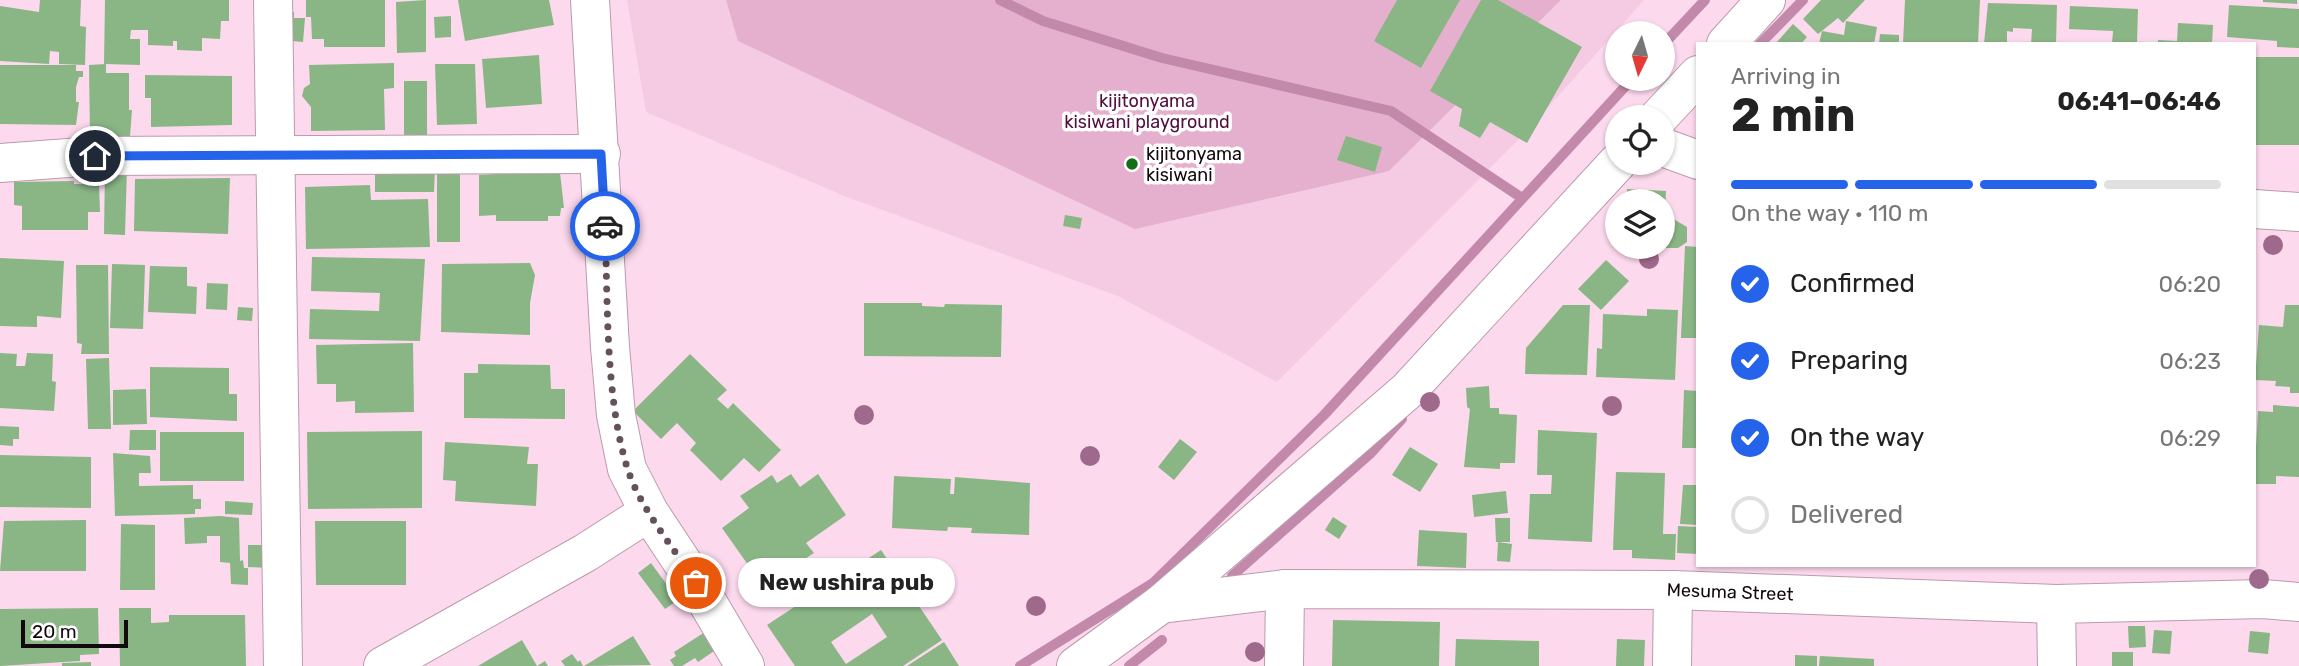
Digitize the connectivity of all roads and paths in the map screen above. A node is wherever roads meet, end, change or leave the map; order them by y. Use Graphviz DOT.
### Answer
graph roads {
  1 [pos="273,0"];
  2 [pos="590,0"];
  3 [pos="1766,0"];
  4 [pos="1728,42"];
  5 [pos="1696,77"];
  6 [pos="1670,105"];
  7 [pos="1675,152"];
  8 [pos="277,153"];
  9 [pos="601,154"];
  10 [pos="1696,159"];
  11 [pos="0,163"];
  12 [pos="1606,175"];
  13 [pos="2256,209"];
  14 [pos="2299,212"];
  15 [pos="649,512"];
  16 [pos="1285,589"];
  17 [pos="1673,590"];
  18 [pos="2299,602"];
  19 [pos="1161,604"];
  20 [pos="2056,604"];
  21 [pos="283,666"];
  22 [pos="383,666"];
  23 [pos="745,666"];
  24 [pos="1076,666"];
  25 [pos="1284,666"];
  26 [pos="1672,666"];
  27 [pos="2057,666"];
  1 -- 8 [label="street"];
  2 -- 9 [label="street"];
  3 -- 4 [label="street"];
  5 -- 6 [label="street"];
  7 -- 10 [label="street"];
  8 -- 9 [label="street"];
  8 -- 11 [label="street"];
  8 -- 21 [label="street"];
  9 -- 15 [label="street"];
  12 -- 19 [label="street"];
  13 -- 14 [label="street"];
  15 -- 22 [label="street"];
  15 -- 23 [label="street"];
  16 -- 17 [label="street, Mesuma Street"];
  16 -- 19 [label="street, Mesuma Street"];
  16 -- 25 [label="street"];
  17 -- 20 [label="street, Mesuma Street"];
  17 -- 26 [label="street"];
  18 -- 20 [label="street, Mesuma Street"];
  19 -- 24 [label="street"];
  20 -- 27 [label="street"];
}
